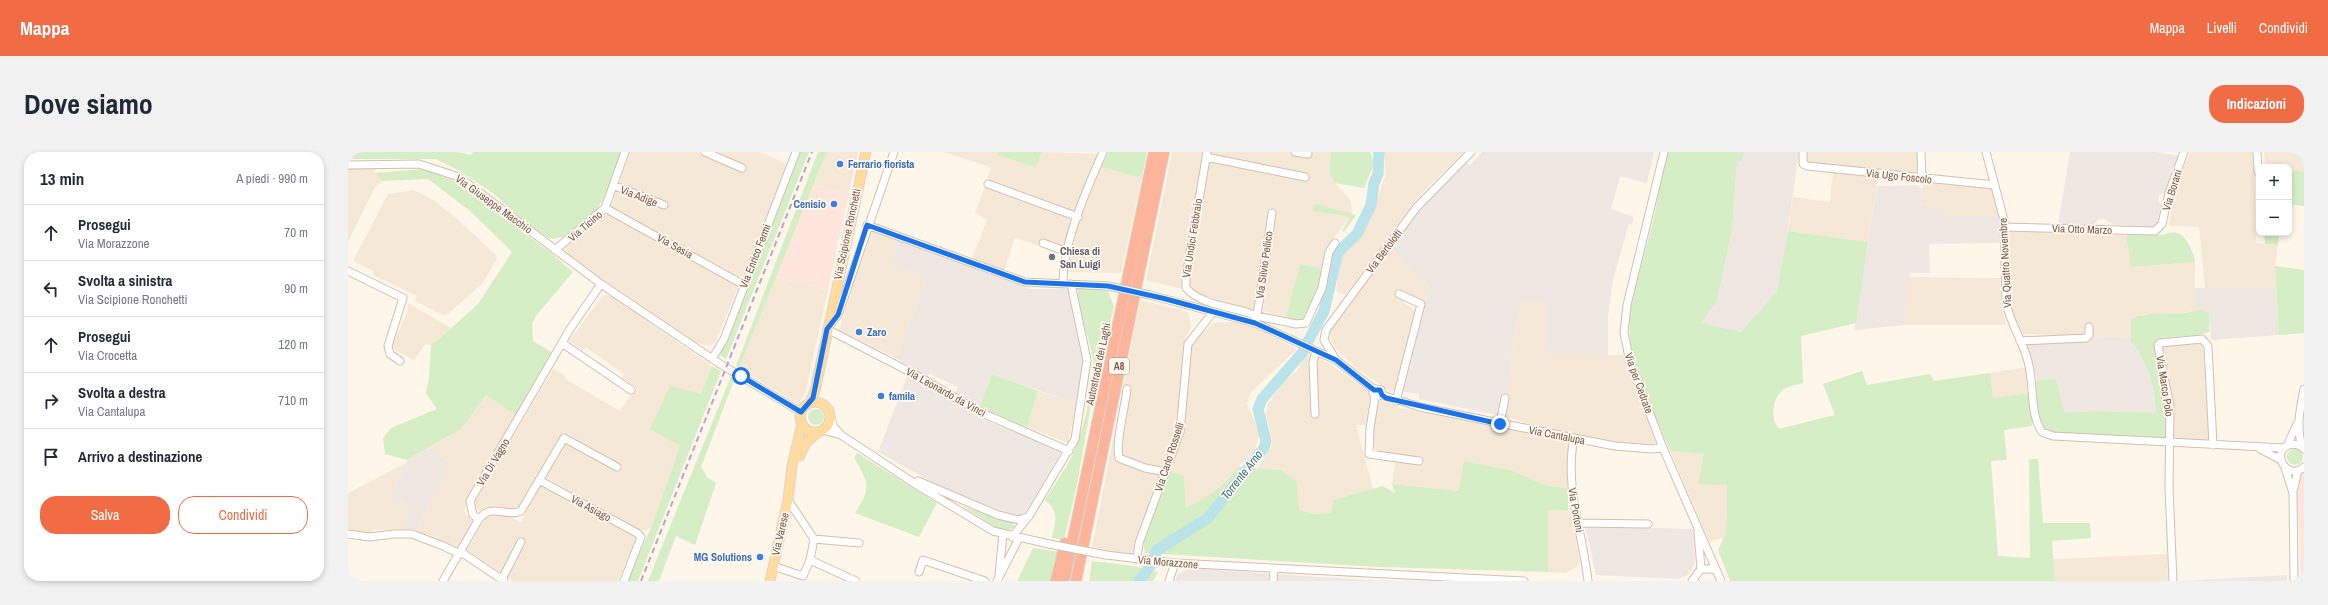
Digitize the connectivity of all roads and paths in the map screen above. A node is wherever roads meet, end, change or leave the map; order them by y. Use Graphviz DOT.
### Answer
graph roads {
  1 [pos="625,152"];
  2 [pos="706,152"];
  3 [pos="796,152"];
  4 [pos="866,152"];
  5 [pos="894,152"];
  6 [pos="1102,152"];
  7 [pos="1154,152"];
  8 [pos="1164,152"];
  9 [pos="1295,152"];
  10 [pos="1470,152"];
  11 [pos="1664,152"];
  12 [pos="1803,152"];
  13 [pos="1921,152"];
  14 [pos="1986,152"];
  15 [pos="2184,152"];
  16 [pos="2257,152"];
  17 [pos="1206,154"];
  18 [pos="1308,154"];
  19 [pos="2258,164"];
  20 [pos="348,165"];
  21 [pos="742,168"];
  22 [pos="1305,177"];
  23 [pos="1922,179"];
  24 [pos="988,184"];
  25 [pos="1995,185"];
  26 [pos="615,186"];
  27 [pos="664,205"];
  28 [pos="605,208"];
  29 [pos="1272,213"];
  30 [pos="1078,217"];
  31 [pos="867,225"];
  32 [pos="2004,227"];
  33 [pos="2159,229"];
  34 [pos="1043,243"];
  35 [pos="1335,243"];
  36 [pos="555,250"];
  37 [pos="1067,252"];
  38 [pos="348,271"];
  39 [pos="601,284"];
  40 [pos="1067,284"];
  41 [pos="744,285"];
  42 [pos="1399,294"];
  43 [pos="1213,312"];
  44 [pos="1256,320"];
  45 [pos="2089,327"];
  46 [pos="827,329"];
  47 [pos="2020,341"];
  48 [pos="562,343"];
  49 [pos="1314,350"];
  50 [pos="712,359"];
  51 [pos="1336,360"];
  52 [pos="400,361"];
  53 [pos="1111,361"];
  54 [pos="821,364"];
  55 [pos="1126,389"];
  56 [pos="2304,389"];
  57 [pos="631,390"];
  58 [pos="1377,394"];
  59 [pos="1505,398"];
  60 [pos="1396,401"];
  61 [pos="810,403"];
  62 [pos="824,405"];
  63 [pos="801,412"];
  64 [pos="1315,414"];
  65 [pos="830,419"];
  66 [pos="2298,422"];
  67 [pos="802,424"];
  68 [pos="1500,424"];
  69 [pos="820,431"];
  70 [pos="841,435"];
  71 [pos="1574,438"];
  72 [pos="2171,443"];
  73 [pos="2213,445"];
  74 [pos="2286,447"];
  75 [pos="1663,448"];
  76 [pos="2258,448"];
  77 [pos="2303,448"];
  78 [pos="1069,450"];
  79 [pos="2281,460"];
  80 [pos="1419,461"];
  81 [pos="617,467"];
  82 [pos="2285,468"];
  83 [pos="2301,469"];
  84 [pos="1166,472"];
  85 [pos="902,474"];
  86 [pos="539,480"];
  87 [pos="1096,483"];
  88 [pos="791,486"];
  89 [pos="2293,493"];
  90 [pos="788,500"];
  91 [pos="962,501"];
  92 [pos="955,508"];
  93 [pos="1030,516"];
  94 [pos="479,519"];
  95 [pos="1578,523"];
  96 [pos="1648,524"];
  97 [pos="1698,524"];
  98 [pos="348,534"];
  99 [pos="1003,534"];
  100 [pos="1015,537"];
  101 [pos="814,539"];
  102 [pos="521,542"];
  103 [pos="859,543"];
  104 [pos="460,553"];
  105 [pos="1137,559"];
  106 [pos="810,560"];
  107 [pos="1175,563"];
  108 [pos="773,566"];
  109 [pos="1274,569"];
  110 [pos="1701,569"];
  111 [pos="1717,571"];
  112 [pos="919,572"];
  113 [pos="998,580"];
  114 [pos="443,581"];
  115 [pos="502,581"];
  116 [pos="624,581"];
  117 [pos="770,581"];
  118 [pos="856,581"];
  119 [pos="985,581"];
  120 [pos="1056,581"];
  121 [pos="1064,581"];
  122 [pos="1076,581"];
  123 [pos="1082,581"];
  124 [pos="1169,581"];
  125 [pos="1273,581"];
  126 [pos="1524,581"];
  127 [pos="1588,581"];
  128 [pos="1692,581"];
  129 [pos="1721,581"];
  130 [pos="2173,581"];
  131 [pos="2294,581"];
  1 -- 26 [label="street, Via Ticino"];
  2 -- 21 [label="street"];
  3 -- 41 [label="street, Via Enrico Fermi"];
  4 -- 46 [label="main road, Via Scipione Ronchetti"];
  5 -- 31 [label="street"];
  6 -- 30 [label="street"];
  7 -- 53 [label="highway, Autostrada dei Laghi / A8"];
  8 -- 87 [label="highway, Autostrada dei Laghi / A8"];
  9 -- 18 [label="street"];
  10 -- 51 [label="street, Via Bertolotti"];
  11 -- 75 [label="street, Via per Cedrate"];
  12 -- 23 [label="street, Via Ugo Foscolo"];
  13 -- 23 [label="street"];
  14 -- 25 [label="street, Via Quattro Novembre"];
  15 -- 33 [label="street, Via Borani"];
  16 -- 19 [label="street"];
  17 -- 22 [label="street"];
  17 -- 44 [label="street, Via Undici Febbraio"];
  20 -- 36 [label="street, Via Giuseppe Macchio"];
  23 -- 25 [label="street, Via Ugo Foscolo"];
  24 -- 30 [label="street"];
  25 -- 32 [label="street, Via Quattro Novembre"];
  26 -- 27 [label="street, Via Adige"];
  26 -- 28 [label="street, Via Ticino"];
  28 -- 36 [label="street, Via Ticino"];
  28 -- 41 [label="street, Via Sesia"];
  29 -- 44 [label="street, Via Silvio Pellico"];
  30 -- 37 [label="street"];
  31 -- 40 [label="street, Via Cantalupa"];
  31 -- 46 [label="street"];
  32 -- 33 [label="street, Via Otto Marzo"];
  32 -- 47 [label="street, Via Quattro Novembre"];
  34 -- 37 [label="street"];
  35 -- 44 [label="street, Via Cantalupa"];
  36 -- 39 [label="street, Via Giuseppe Macchio"];
  37 -- 40 [label="street"];
  38 -- 52 [label="street"];
  39 -- 48 [label="street"];
  39 -- 50 [label="street, Via Giuseppe Macchio"];
  40 -- 43 [label="street, Via Cantalupa, bridge"];
  40 -- 78 [label="street"];
  41 -- 50 [label="street, Via Enrico Fermi"];
  42 -- 60 [label="street"];
  43 -- 44 [label="street, Via Cantalupa"];
  43 -- 84 [label="street, Via Carlo Rosselli"];
  44 -- 49 [label="street, Via Cantalupa"];
  45 -- 47 [label="street"];
  46 -- 54 [label="main road, Via Scipione Ronchetti"];
  46 -- 78 [label="street, Via Leonardo da Vinci"];
  47 -- 72 [label="street, Via Quattro Novembre"];
  48 -- 57 [label="street"];
  48 -- 94 [label="street, Via Di Vagno"];
  49 -- 51 [label="street, Via Cantalupa"];
  49 -- 64 [label="street"];
  50 -- 63 [label="street, Via Giuseppe Macchio"];
  51 -- 58 [label="street, Via Cantalupa"];
  53 -- 120 [label="highway"];
  53 -- 121 [label="highway, Autostrada dei Laghi / A8"];
  54 -- 61 [label="main road, Via Scipione Ronchetti"];
  54 -- 62 [label="main road, Via Scipione Ronchetti"];
  55 -- 84 [label="street"];
  56 -- 66 [label="street"];
  58 -- 60 [label="street, Via Cantalupa"];
  58 -- 80 [label="street"];
  59 -- 68 [label="street"];
  60 -- 68 [label="street, Via Cantalupa"];
  61 -- 62 [label="main road"];
  61 -- 63 [label="main road"];
  62 -- 65 [label="main road"];
  63 -- 67 [label="main road"];
  65 -- 69 [label="main road"];
  65 -- 70 [label="street"];
  66 -- 74 [label="street"];
  66 -- 77 [label="street"];
  67 -- 69 [label="main road"];
  67 -- 88 [label="main road"];
  68 -- 71 [label="street, Via Cantalupa"];
  69 -- 70 [label="street"];
  69 -- 88 [label="main road"];
  70 -- 85 [label="street, Via Morazzone"];
  71 -- 75 [label="street, Via Cantalupa"];
  71 -- 95 [label="street, Via Portoni"];
  72 -- 73 [label="street, Via Quattro Novembre"];
  72 -- 73 [label="street, Via Marco Polo"];
  72 -- 130 [label="street, Via Marco Polo"];
  73 -- 76 [label="street, Via Quattro Novembre"];
  74 -- 76 [label="street, Via Quattro Novembre"];
  74 -- 77 [label="street, Via Quattro Novembre"];
  74 -- 79 [label="street"];
  75 -- 97 [label="street, Via per Cedrate"];
  76 -- 79 [label="street"];
  78 -- 93 [label="street"];
  79 -- 82 [label="street"];
  81 -- 86 [label="street"];
  82 -- 83 [label="street"];
  82 -- 89 [label="street"];
  83 -- 89 [label="street"];
  84 -- 105 [label="street, Via Carlo Rosselli"];
  85 -- 91 [label="street"];
  85 -- 92 [label="street, Via Morazzone"];
  86 -- 94 [label="street"];
  86 -- 116 [label="street, Via Asiago"];
  87 -- 122 [label="highway, Autostrada dei Laghi / A8"];
  87 -- 123 [label="highway"];
  88 -- 90 [label="main road, Via Varese"];
  89 -- 131 [label="street"];
  90 -- 101 [label="street"];
  90 -- 108 [label="main road, Via Varese"];
  91 -- 92 [label="street"];
  91 -- 93 [label="street"];
  92 -- 99 [label="street, Via Morazzone"];
  93 -- 100 [label="street"];
  94 -- 104 [label="street"];
  95 -- 96 [label="street"];
  95 -- 127 [label="street, Via Portoni"];
  97 -- 110 [label="street"];
  97 -- 111 [label="street, Via per Cedrate"];
  98 -- 104 [label="street"];
  99 -- 100 [label="street, Via Morazzone"];
  99 -- 113 [label="street"];
  100 -- 105 [label="street, Via Morazzone, bridge"];
  100 -- 113 [label="street"];
  101 -- 103 [label="street"];
  101 -- 106 [label="street"];
  102 -- 115 [label="street"];
  104 -- 114 [label="street"];
  104 -- 115 [label="street"];
  105 -- 107 [label="street, Via Morazzone"];
  106 -- 108 [label="street"];
  106 -- 118 [label="street"];
  107 -- 109 [label="street, Via Morazzone"];
  107 -- 124 [label="street"];
  108 -- 117 [label="main road, Via Varese"];
  109 -- 125 [label="street"];
  109 -- 126 [label="street, Via Morazzone"];
  110 -- 111 [label="street"];
  110 -- 128 [label="street"];
  111 -- 129 [label="street, Via per Cedrate"];
  112 -- 119 [label="street"];
}
